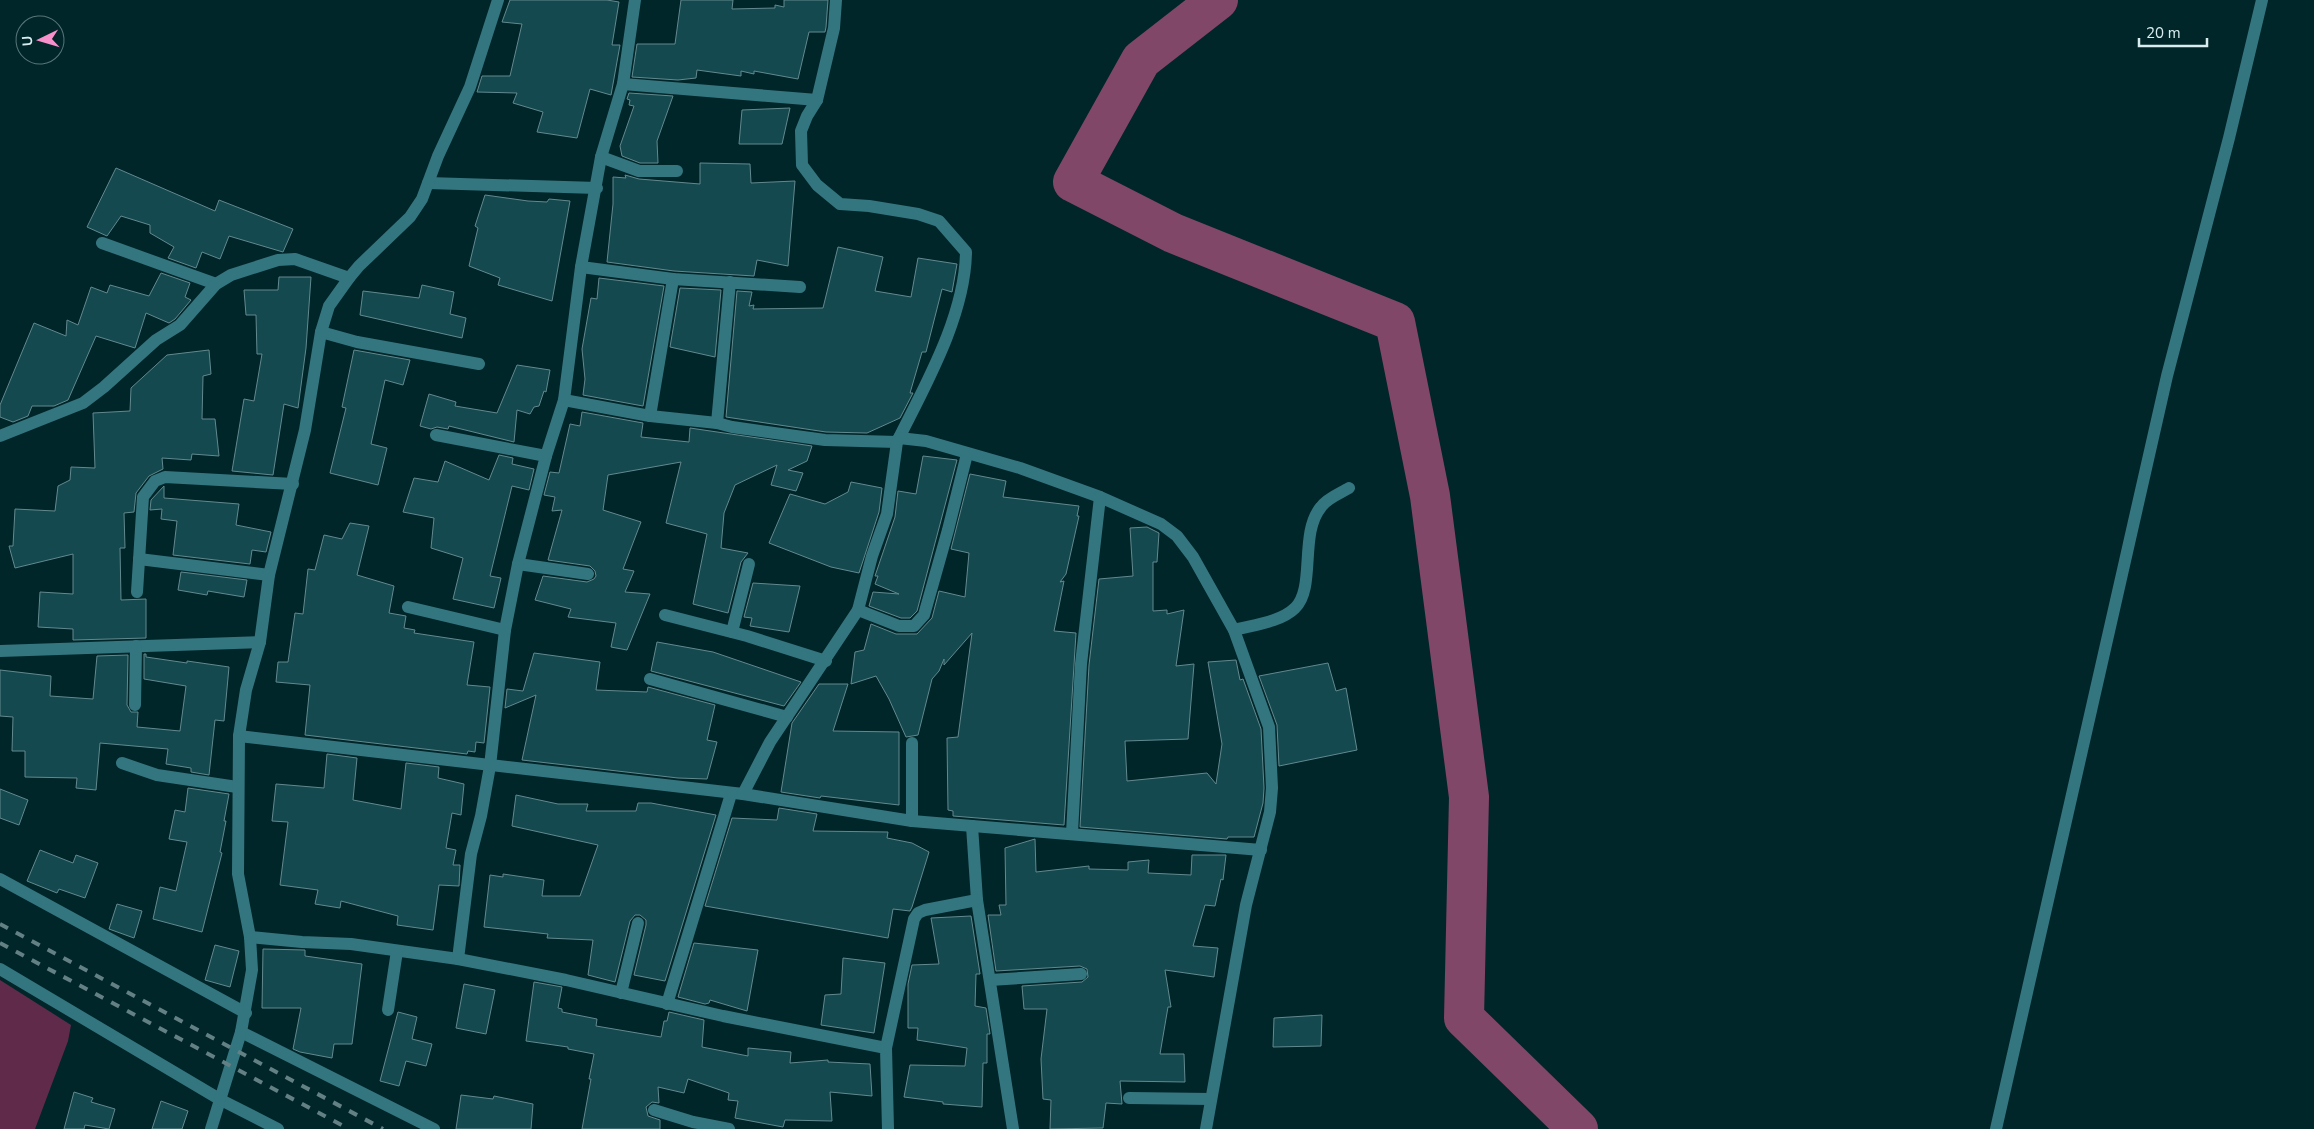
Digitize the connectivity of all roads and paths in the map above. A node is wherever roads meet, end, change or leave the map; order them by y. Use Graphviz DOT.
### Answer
graph roads {
  1 [pos="498,0"];
  2 [pos="635,0"];
  3 [pos="836,0"];
  4 [pos="2262,0"];
  5 [pos="623,84"];
  6 [pos="818,100"];
  7 [pos="601,157"];
  8 [pos="677,171"];
  9 [pos="428,183"];
  10 [pos="597,188"];
  11 [pos="102,243"];
  12 [pos="581,267"];
  13 [pos="349,278"];
  14 [pos="674,279"];
  15 [pos="730,282"];
  16 [pos="216,284"];
  17 [pos="800,287"];
  18 [pos="321,332"];
  19 [pos="480,364"];
  20 [pos="564,400"];
  21 [pos="650,416"];
  22 [pos="717,423"];
  23 [pos="436,435"];
  24 [pos="0,436"];
  25 [pos="898,440"];
  26 [pos="967,454"];
  27 [pos="546,456"];
  28 [pos="292,484"];
  29 [pos="1350,488"];
  30 [pos="1100,497"];
  31 [pos="139,559"];
  32 [pos="518,564"];
  33 [pos="749,564"];
  34 [pos="588,574"];
  35 [pos="269,575"];
  36 [pos="137,592"];
  37 [pos="408,607"];
  38 [pos="858,610"];
  39 [pos="665,615"];
  40 [pos="505,630"];
  41 [pos="1234,630"];
  42 [pos="732,632"];
  43 [pos="260,642"];
  44 [pos="136,646"];
  45 [pos="0,651"];
  46 [pos="826,661"];
  47 [pos="650,679"];
  48 [pos="135,705"];
  49 [pos="787,717"];
  50 [pos="239,736"];
  51 [pos="912,743"];
  52 [pos="122,764"];
  53 [pos="490,766"];
  54 [pos="238,787"];
  55 [pos="737,794"];
  56 [pos="912,821"];
  57 [pos="972,826"];
  58 [pos="1072,833"];
  59 [pos="1261,850"];
  60 [pos="0,879"];
  61 [pos="977,900"];
  62 [pos="638,923"];
  63 [pos="250,937"];
  64 [pos="397,951"];
  65 [pos="458,959"];
  66 [pos="0,969"];
  67 [pos="1081,974"];
  68 [pos="990,980"];
  69 [pos="621,993"];
  70 [pos="667,1004"];
  71 [pos="388,1010"];
  72 [pos="246,1014"];
  73 [pos="241,1032"];
  74 [pos="886,1048"];
  75 [pos="1130,1098"];
  76 [pos="221,1100"];
  77 [pos="1211,1100"];
  78 [pos="654,1110"];
  79 [pos="211,1129"];
  80 [pos="278,1129"];
  81 [pos="434,1129"];
  82 [pos="729,1129"];
  83 [pos="888,1129"];
  84 [pos="1013,1129"];
  85 [pos="1206,1129"];
  86 [pos="1996,1129"];
  1 -- 9 [label="street"];
  2 -- 5 [label="street"];
  3 -- 6 [label="street"];
  4 -- 86 [label="street"];
  5 -- 6 [label="street"];
  5 -- 7 [label="street"];
  6 -- 25 [label="street"];
  7 -- 8 [label="street"];
  7 -- 10 [label="street"];
  9 -- 10 [label="street"];
  9 -- 13 [label="street"];
  10 -- 12 [label="street"];
  11 -- 16 [label="street"];
  12 -- 14 [label="street"];
  12 -- 20 [label="street"];
  13 -- 16 [label="street"];
  13 -- 18 [label="street"];
  14 -- 15 [label="street"];
  14 -- 21 [label="street"];
  15 -- 17 [label="street"];
  15 -- 22 [label="street"];
  16 -- 24 [label="street"];
  18 -- 19 [label="street"];
  18 -- 28 [label="street"];
  20 -- 21 [label="street"];
  20 -- 27 [label="street"];
  21 -- 22 [label="street"];
  22 -- 25 [label="street"];
  23 -- 27 [label="street"];
  25 -- 26 [label="street"];
  25 -- 38 [label="street"];
  26 -- 30 [label="street"];
  26 -- 38 [label="street"];
  27 -- 32 [label="street"];
  28 -- 31 [label="street"];
  28 -- 35 [label="street"];
  29 -- 41 [label="street"];
  30 -- 41 [label="street"];
  30 -- 58 [label="street"];
  31 -- 35 [label="street"];
  31 -- 36 [label="street"];
  32 -- 34 [label="street"];
  32 -- 40 [label="street"];
  33 -- 42 [label="street"];
  35 -- 43 [label="street"];
  37 -- 40 [label="street"];
  38 -- 46 [label="street"];
  39 -- 42 [label="street"];
  40 -- 53 [label="street"];
  41 -- 59 [label="street"];
  42 -- 46 [label="street"];
  43 -- 44 [label="street"];
  43 -- 50 [label="street"];
  44 -- 45 [label="street"];
  44 -- 48 [label="street"];
  46 -- 49 [label="street"];
  47 -- 49 [label="street"];
  49 -- 55 [label="street"];
  50 -- 53 [label="street"];
  50 -- 54 [label="street"];
  51 -- 56 [label="street"];
  52 -- 54 [label="street"];
  53 -- 55 [label="street"];
  53 -- 65 [label="street"];
  54 -- 63 [label="street"];
  55 -- 56 [label="street"];
  55 -- 70 [label="street"];
  56 -- 57 [label="street"];
  57 -- 58 [label="street"];
  57 -- 61 [label="street"];
  58 -- 59 [label="street"];
  59 -- 77 [label="street"];
  60 -- 72 [label="street"];
  61 -- 68 [label="street"];
  61 -- 74 [label="street"];
  62 -- 69 [label="street"];
  63 -- 64 [label="street"];
  63 -- 72 [label="street"];
  64 -- 65 [label="street"];
  64 -- 71 [label="street"];
  65 -- 69 [label="street"];
  66 -- 76 [label="street"];
  67 -- 68 [label="street"];
  68 -- 84 [label="street"];
  69 -- 70 [label="street"];
  70 -- 74 [label="street"];
  72 -- 73 [label="street"];
  73 -- 76 [label="street"];
  73 -- 81 [label="street"];
  74 -- 83 [label="street"];
  75 -- 77 [label="street"];
  76 -- 79 [label="street"];
  76 -- 80 [label="street"];
  77 -- 85 [label="street"];
  78 -- 82 [label="street"];
}
